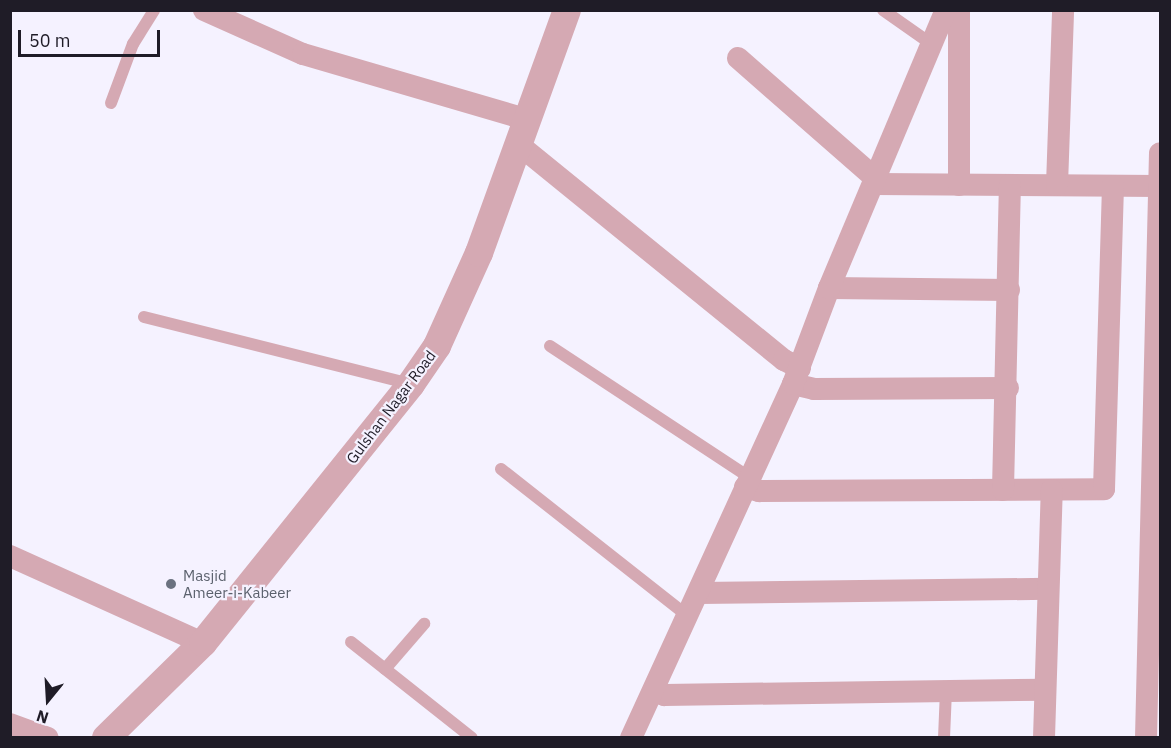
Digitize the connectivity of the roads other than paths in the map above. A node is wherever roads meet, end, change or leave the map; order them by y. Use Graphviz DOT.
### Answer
graph roads {
  1 [pos="154,10"];
  2 [pos="204,10"];
  3 [pos="567,10"];
  4 [pos="883,10"];
  5 [pos="946,10"];
  6 [pos="959,10"];
  7 [pos="1063,10"];
  8 [pos="930,43"];
  9 [pos="738,58"];
  10 [pos="111,103"];
  11 [pos="522,131"];
  12 [pos="1161,153"];
  13 [pos="875,182"];
  14 [pos="959,185"];
  15 [pos="1010,185"];
  16 [pos="1057,185"];
  17 [pos="1113,186"];
  18 [pos="1160,186"];
  19 [pos="1159,242"];
  20 [pos="829,288"];
  21 [pos="1008,290"];
  22 [pos="144,317"];
  23 [pos="550,346"];
  24 [pos="797,376"];
  25 [pos="411,384"];
  26 [pos="1008,388"];
  27 [pos="501,469"];
  28 [pos="747,483"];
  29 [pos="1003,490"];
  30 [pos="1052,490"];
  31 [pos="10,556"];
  32 [pos="1048,589"];
  33 [pos="699,593"];
  34 [pos="1155,596"];
  35 [pos="688,616"];
  36 [pos="424,624"];
  37 [pos="351,642"];
  38 [pos="203,643"];
  39 [pos="385,669"];
  40 [pos="654,689"];
  41 [pos="1045,690"];
  42 [pos="946,691"];
  43 [pos="1153,698"];
  44 [pos="10,724"];
  45 [pos="48,738"];
  46 [pos="106,738"];
  47 [pos="472,738"];
  48 [pos="631,738"];
  49 [pos="944,738"];
  50 [pos="1044,738"];
  51 [pos="1146,738"];
  1 -- 10 [label="lane"];
  2 -- 11 [label="street"];
  3 -- 11 [label="street, Gulshan Nagar Road"];
  4 -- 8 [label="lane"];
  5 -- 8 [label="street"];
  6 -- 14 [label="street"];
  7 -- 16 [label="street"];
  8 -- 13 [label="street"];
  9 -- 13 [label="street"];
  11 -- 24 [label="street"];
  11 -- 25 [label="street, Gulshan Nagar Road"];
  12 -- 18 [label="street"];
  13 -- 14 [label="street"];
  13 -- 20 [label="street"];
  14 -- 15 [label="street"];
  15 -- 16 [label="street"];
  15 -- 21 [label="street"];
  16 -- 17 [label="street"];
  17 -- 18 [label="street"];
  17 -- 30 [label="street"];
  18 -- 19 [label="street"];
  19 -- 34 [label="street"];
  20 -- 21 [label="street"];
  20 -- 24 [label="street"];
  21 -- 26 [label="street"];
  22 -- 25 [label="lane"];
  23 -- 28 [label="lane"];
  24 -- 26 [label="street"];
  24 -- 28 [label="street"];
  25 -- 38 [label="street, Gulshan Nagar Road"];
  26 -- 29 [label="street"];
  27 -- 35 [label="lane"];
  28 -- 29 [label="street"];
  28 -- 33 [label="street"];
  29 -- 30 [label="street"];
  30 -- 32 [label="street"];
  31 -- 38 [label="street"];
  32 -- 33 [label="street"];
  32 -- 41 [label="street"];
  33 -- 35 [label="street"];
  34 -- 43 [label="street"];
  35 -- 40 [label="street"];
  36 -- 39 [label="lane"];
  37 -- 39 [label="lane"];
  38 -- 46 [label="street, Gulshan Nagar Road"];
  39 -- 47 [label="lane"];
  40 -- 42 [label="street"];
  40 -- 48 [label="street"];
  41 -- 42 [label="street"];
  41 -- 50 [label="street"];
  42 -- 49 [label="lane"];
  43 -- 51 [label="street"];
  44 -- 45 [label="street"];
}
